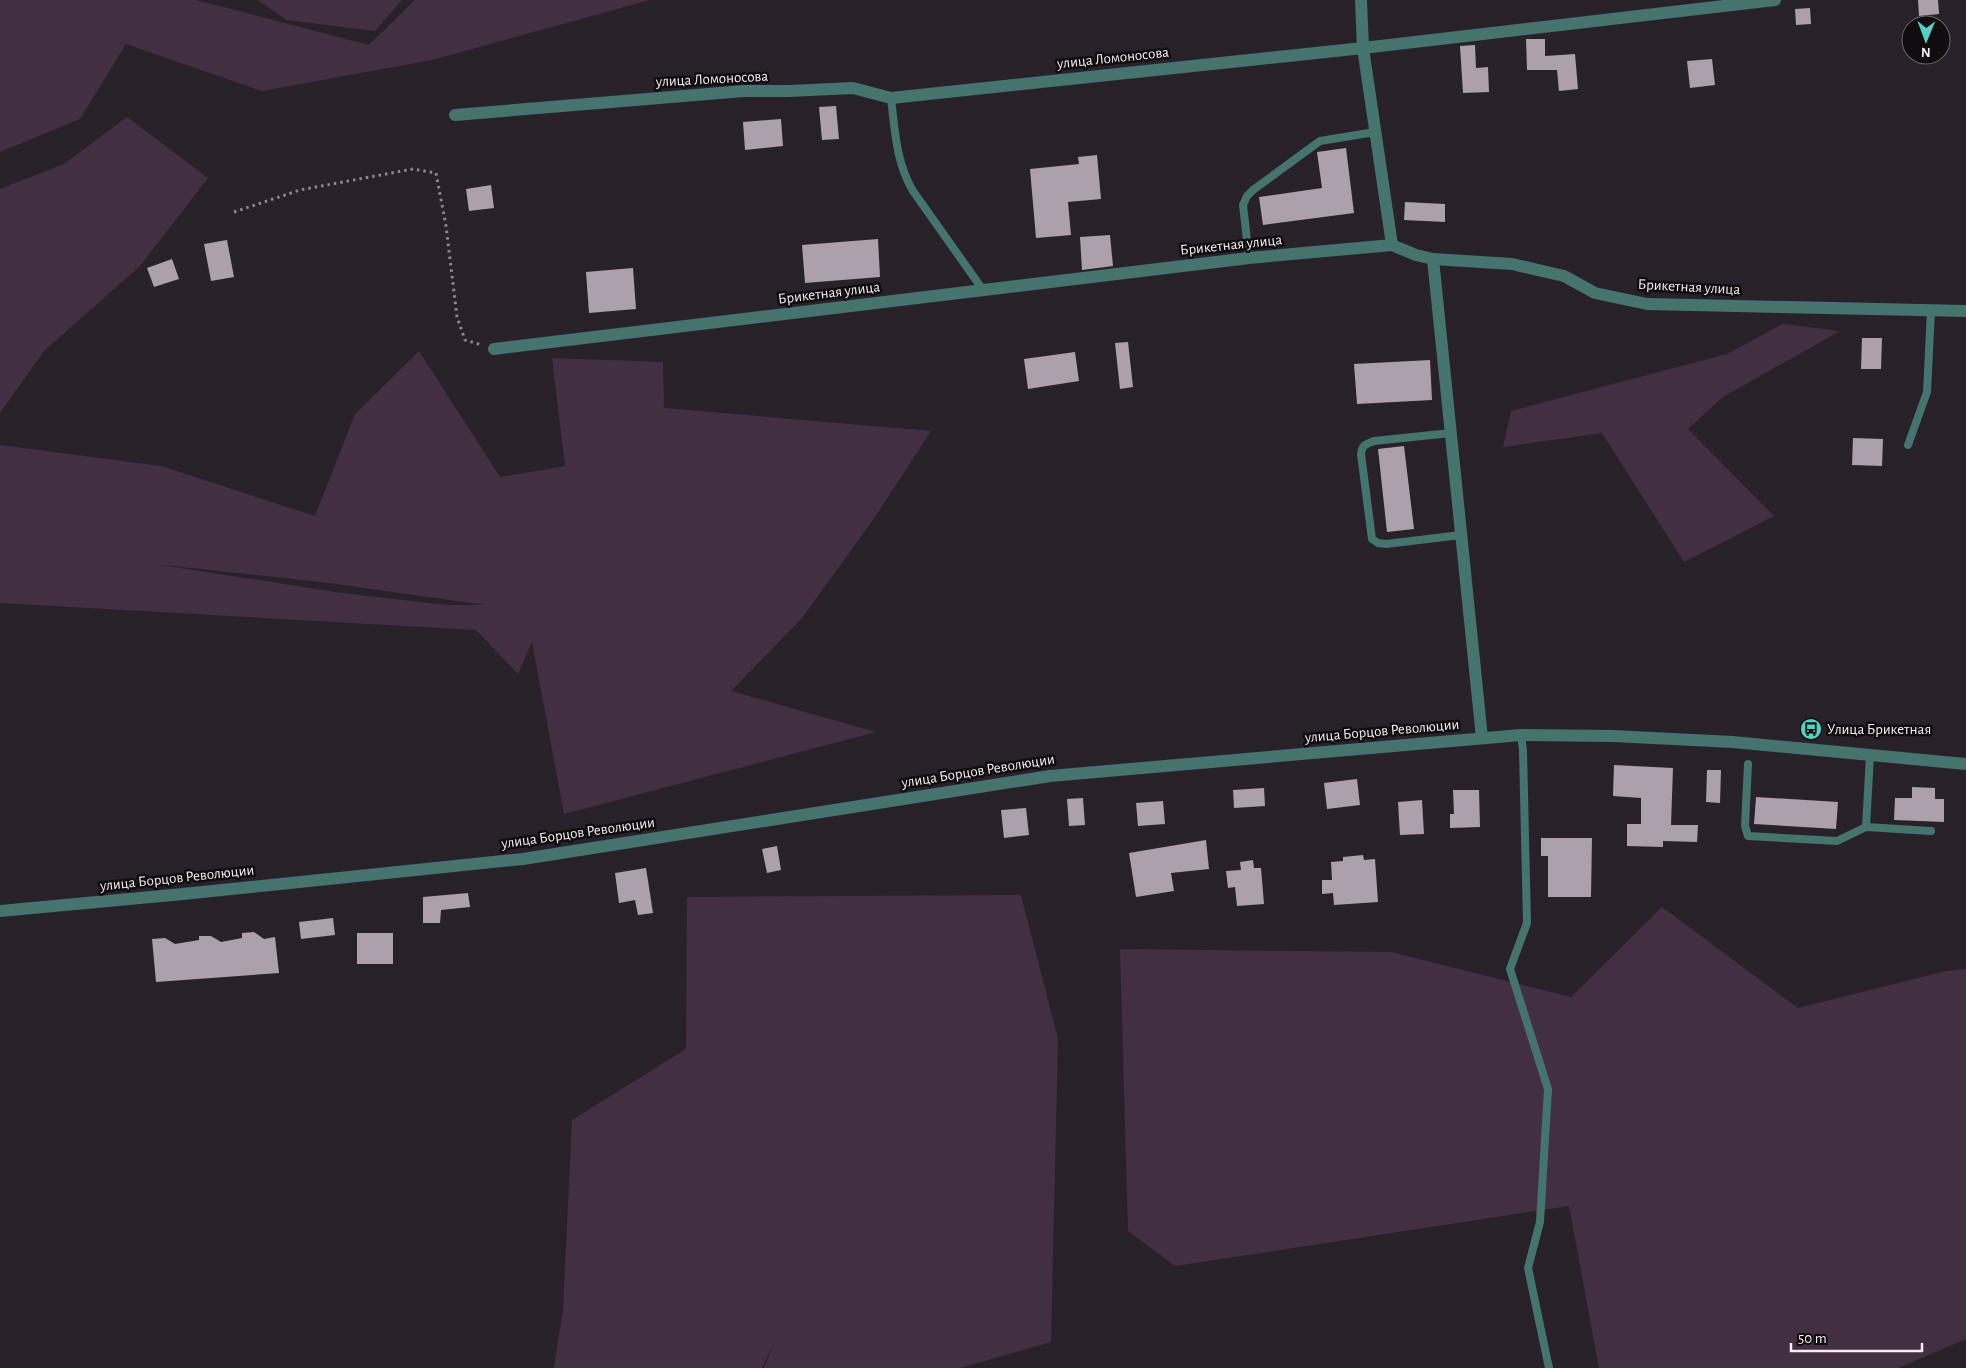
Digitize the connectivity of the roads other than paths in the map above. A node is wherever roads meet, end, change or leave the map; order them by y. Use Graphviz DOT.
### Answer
graph roads {
  1 [pos="1361,0"];
  2 [pos="1775,0"];
  3 [pos="1363,48"];
  4 [pos="891,98"];
  5 [pos="455,115"];
  6 [pos="1375,132"];
  7 [pos="1392,245"];
  8 [pos="1249,258"];
  9 [pos="1433,259"];
  10 [pos="983,290"];
  11 [pos="1930,310"];
  12 [pos="1966,311"];
  13 [pos="494,349"];
  14 [pos="1451,433"];
  15 [pos="1908,445"];
  16 [pos="1461,535"];
  17 [pos="1521,735"];
  18 [pos="1482,738"];
  19 [pos="1870,755"];
  20 [pos="1748,764"];
  21 [pos="1966,764"];
  22 [pos="1866,827"];
  23 [pos="1931,831"];
  24 [pos="0,911"];
  25 [pos="1549,1368"];
  1 -- 3 [label="street"];
  2 -- 3 [label="street, улица Ломоносова"];
  3 -- 4 [label="street, улица Ломоносова"];
  3 -- 6 [label="street"];
  4 -- 5 [label="street, улица Ломоносова"];
  4 -- 10 [label="lane"];
  6 -- 7 [label="street"];
  6 -- 8 [label="lane"];
  7 -- 8 [label="street, Брикетная улица"];
  7 -- 9 [label="street, Брикетная улица"];
  8 -- 10 [label="street, Брикетная улица"];
  9 -- 11 [label="street, Брикетная улица"];
  9 -- 14 [label="street"];
  10 -- 13 [label="street, Брикетная улица"];
  11 -- 12 [label="street, Брикетная улица"];
  11 -- 15 [label="lane"];
  14 -- 16 [label="street"];
  14 -- 16 [label="lane"];
  16 -- 18 [label="street"];
  17 -- 18 [label="street, улица Борцов Революции"];
  17 -- 19 [label="street, улица Борцов Революции"];
  17 -- 25 [label="lane"];
  18 -- 24 [label="street, улица Борцов Революции"];
  19 -- 21 [label="street, улица Борцов Революции"];
  19 -- 22 [label="lane"];
  20 -- 22 [label="lane"];
  22 -- 23 [label="lane"];
}
